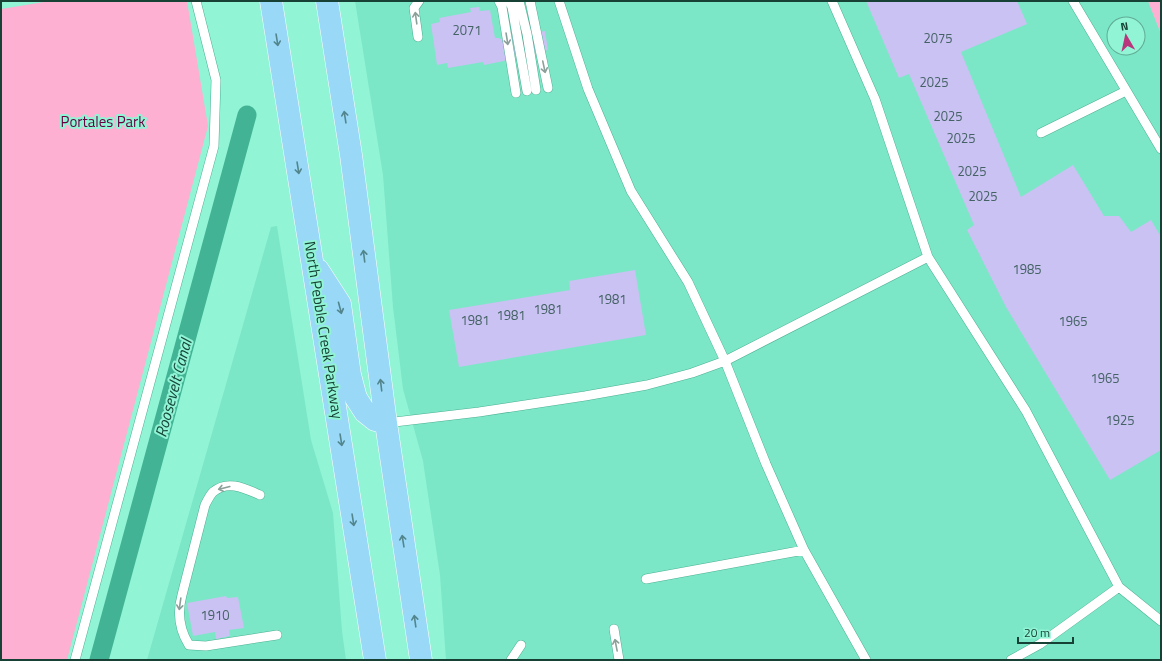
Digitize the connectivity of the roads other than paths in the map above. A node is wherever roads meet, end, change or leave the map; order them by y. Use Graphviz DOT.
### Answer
graph roads {
  1 [pos="196,1"];
  2 [pos="271,1"];
  3 [pos="326,1"];
  4 [pos="419,1"];
  5 [pos="499,1"];
  6 [pos="509,1"];
  7 [pos="519,1"];
  8 [pos="530,1"];
  9 [pos="559,1"];
  10 [pos="832,1"];
  11 [pos="1073,1"];
  12 [pos="418,37"];
  13 [pos="548,88"];
  14 [pos="1126,91"];
  15 [pos="516,93"];
  16 [pos="1041,133"];
  17 [pos="1161,149"];
  18 [pos="928,257"];
  19 [pos="313,262"];
  20 [pos="725,361"];
  21 [pos="386,424"];
  22 [pos="260,495"];
  23 [pos="804,550"];
  24 [pos="646,579"];
  25 [pos="1119,586"];
  26 [pos="1161,621"];
  27 [pos="614,630"];
  28 [pos="277,635"];
  29 [pos="521,645"];
  30 [pos="75,660"];
  31 [pos="375,660"];
  32 [pos="421,660"];
  33 [pos="511,660"];
  34 [pos="619,660"];
  35 [pos="866,660"];
  36 [pos="1011,660"];
  1 -- 30 [label="lane"];
  2 -- 19 [label="main road, North Pebble Creek Parkway, one-way"];
  21 -- 3 [label="main road, one-way"];
  12 -- 4 [label="lane, one-way"];
  5 -- 15 [label="lane, one-way"];
  6 -- 7 [label="lane"];
  8 -- 13 [label="lane, one-way"];
  9 -- 20 [label="lane"];
  10 -- 18 [label="lane"];
  11 -- 14 [label="lane"];
  14 -- 16 [label="lane"];
  14 -- 17 [label="lane"];
  18 -- 20 [label="lane"];
  18 -- 25 [label="lane"];
  19 -- 21 [label="main road, one-way"];
  19 -- 31 [label="main road, North Pebble Creek Parkway, one-way"];
  20 -- 21 [label="lane"];
  20 -- 23 [label="lane"];
  32 -- 21 [label="main road, one-way"];
  22 -- 28 [label="lane, one-way"];
  23 -- 24 [label="lane"];
  23 -- 35 [label="lane"];
  25 -- 26 [label="lane"];
  25 -- 36 [label="lane"];
  34 -- 27 [label="lane, one-way"];
  29 -- 33 [label="lane"];
}
